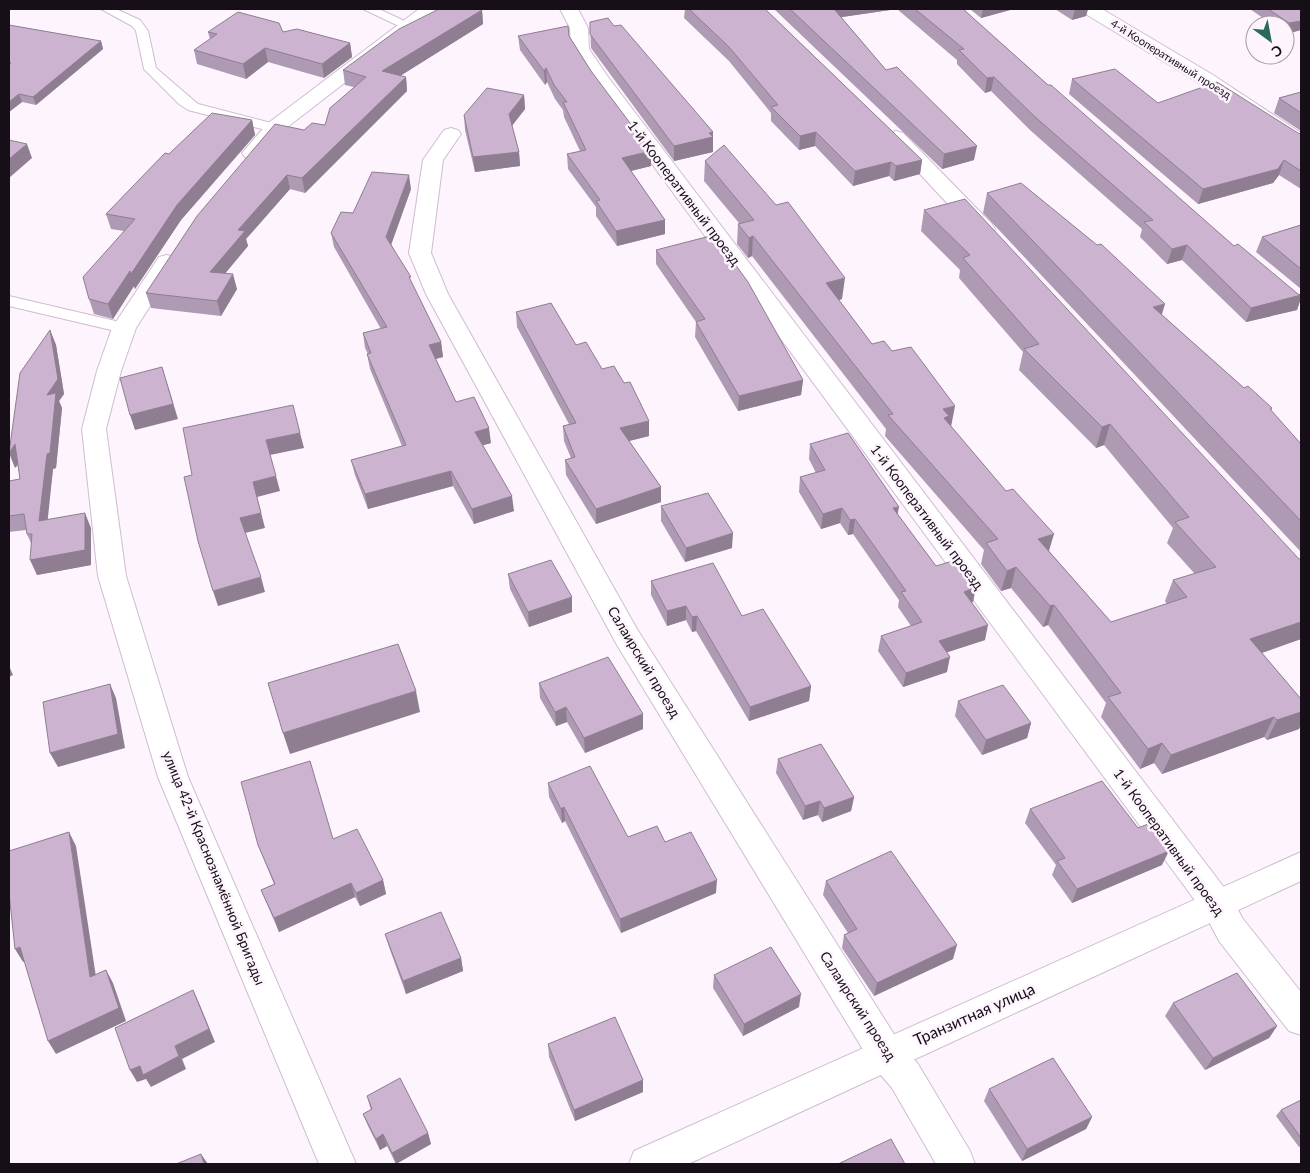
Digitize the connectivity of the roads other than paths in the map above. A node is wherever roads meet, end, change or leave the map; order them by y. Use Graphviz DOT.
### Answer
graph roads {
  1 [pos="107,9"];
  2 [pos="369,9"];
  3 [pos="431,9"];
  4 [pos="568,9"];
  5 [pos="1090,9"];
  6 [pos="407,24"];
  7 [pos="883,125"];
  8 [pos="274,128"];
  9 [pos="451,134"];
  10 [pos="1301,142"];
  11 [pos="236,173"];
  12 [pos="180,242"];
  13 [pos="999,245"];
  14 [pos="9,301"];
  15 [pos="124,328"];
  16 [pos="1301,866"];
  17 [pos="1217,904"];
  18 [pos="1301,1018"];
  19 [pos="886,1054"];
  20 [pos="338,1164"];
  21 [pos="647,1164"];
  22 [pos="958,1164"];
  1 -- 8 [label="lane"];
  2 -- 6 [label="lane"];
  3 -- 6 [label="street"];
  4 -- 17 [label="street, 1-й Кооперативный проезд"];
  5 -- 10 [label="street, 4-й Кооперативный проезд"];
  6 -- 8 [label="street"];
  7 -- 13 [label="street"];
  8 -- 11 [label="street"];
  9 -- 19 [label="street, Салаирский проезд"];
  12 -- 15 [label="street, улица 42-й Краснознамённой Бригады"];
  14 -- 15 [label="lane"];
  15 -- 20 [label="street, улица 42-й Краснознамённой Бригады"];
  16 -- 17 [label="street, Транзитная улица"];
  17 -- 18 [label="street, 1-й Кооперативный проезд"];
  17 -- 19 [label="street, Транзитная улица"];
  19 -- 21 [label="street, Транзитная улица"];
  19 -- 22 [label="street, Салаирский проезд"];
}
